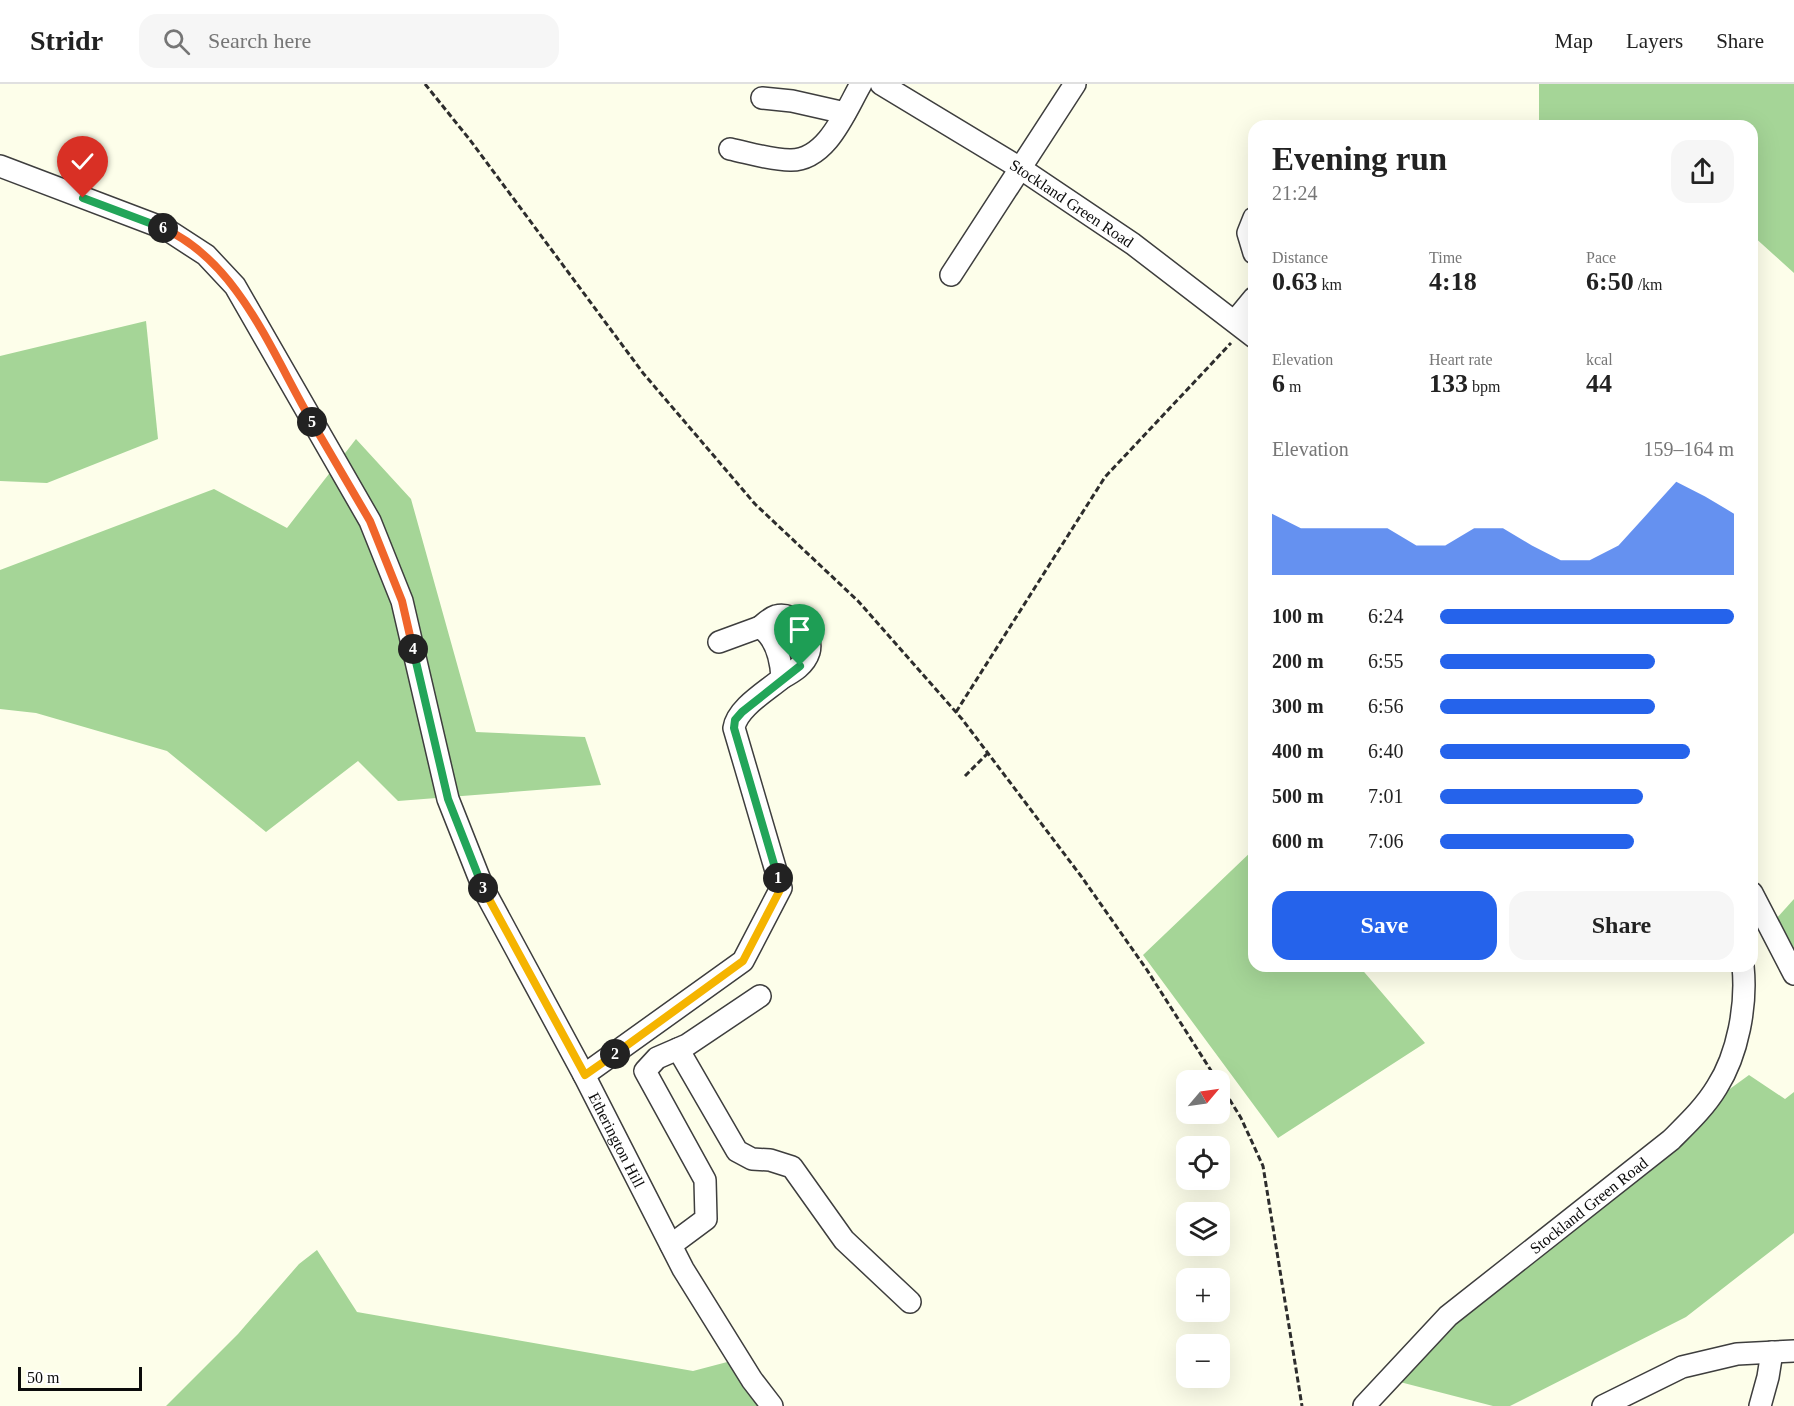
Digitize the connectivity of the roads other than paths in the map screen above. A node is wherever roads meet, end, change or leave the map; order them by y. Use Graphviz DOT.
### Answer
graph roads {
  1 [pos="861,84"];
  2 [pos="881,84"];
  3 [pos="1075,84"];
  4 [pos="762,98"];
  5 [pos="845,113"];
  6 [pos="730,149"];
  7 [pos="0,166"];
  8 [pos="1020,168"];
  9 [pos="951,275"];
  10 [pos="1244,328"];
  11 [pos="760,627"];
  12 [pos="719,642"];
  13 [pos="782,678"];
  14 [pos="1758,905"];
  15 [pos="1743,972"];
  16 [pos="1794,974"];
  17 [pos="760,996"];
  18 [pos="678,1049"];
  19 [pos="585,1075"];
  20 [pos="670,1245"];
  21 [pos="910,1302"];
  22 [pos="1794,1351"];
  23 [pos="1772,1352"];
  24 [pos="772,1406"];
  25 [pos="1364,1406"];
  26 [pos="1603,1406"];
  27 [pos="1760,1406"];
  1 -- 5 [label="street"];
  2 -- 8 [label="street, Stockland Green Road"];
  3 -- 8 [label="street"];
  4 -- 5 [label="street"];
  5 -- 6 [label="street"];
  7 -- 19 [label="street, Etherington Hill"];
  8 -- 9 [label="street"];
  8 -- 10 [label="street, Stockland Green Road"];
  11 -- 12 [label="street"];
  11 -- 13 [label="street"];
  11 -- 13 [label="street"];
  13 -- 19 [label="street"];
  14 -- 16 [label="street"];
  15 -- 25 [label="street, Stockland Green Road"];
  17 -- 18 [label="street"];
  18 -- 20 [label="street"];
  18 -- 21 [label="street"];
  19 -- 20 [label="street, Etherington Hill"];
  20 -- 24 [label="street, Etherington Hill"];
  22 -- 23 [label="street"];
  23 -- 26 [label="street"];
  23 -- 27 [label="street"];
}
